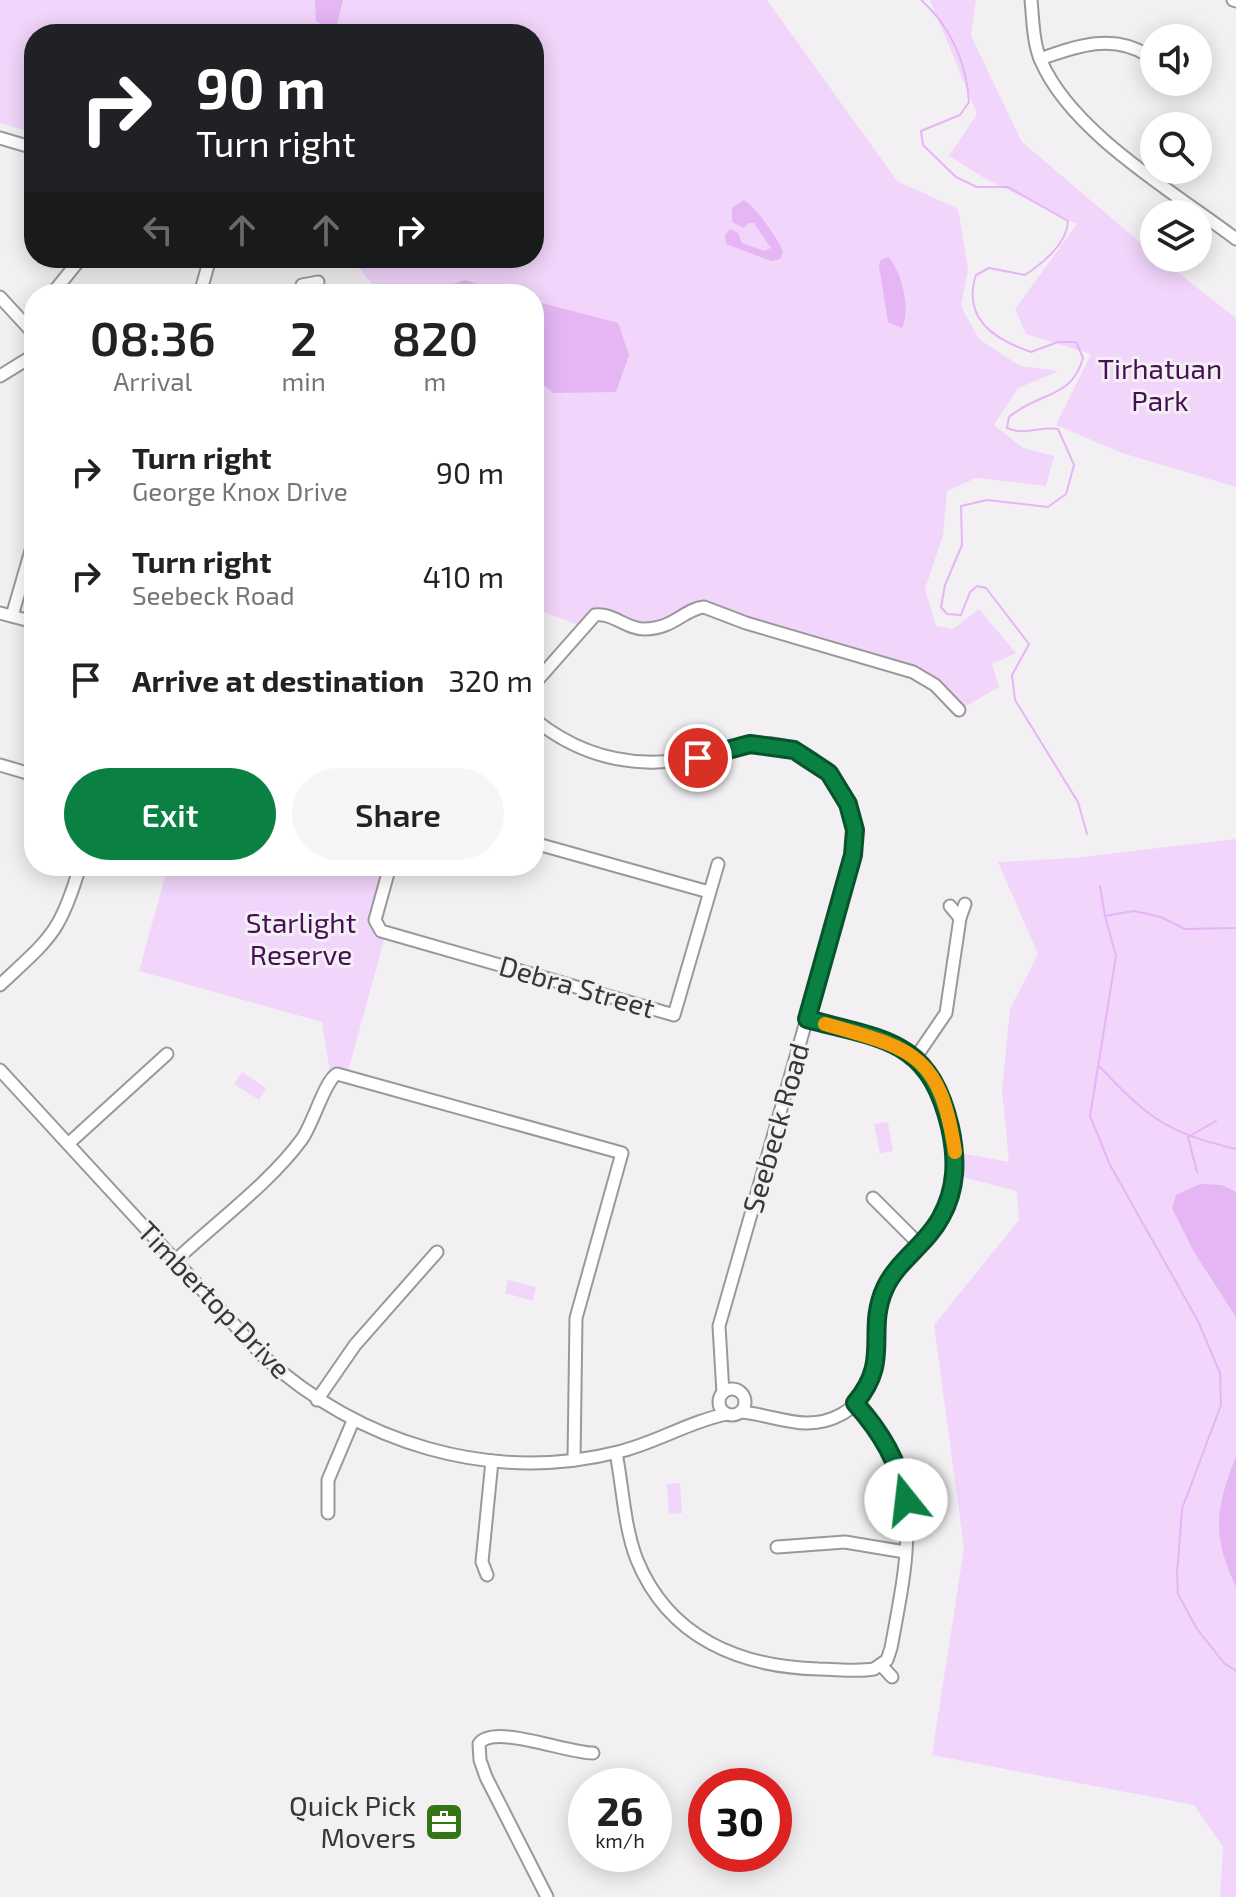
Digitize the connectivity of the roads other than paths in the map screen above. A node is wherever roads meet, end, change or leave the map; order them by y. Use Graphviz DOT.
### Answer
graph roads {
  1 [pos="1031,0"];
  2 [pos="1140,51"];
  3 [pos="1040,59"];
  4 [pos="0,138"];
  5 [pos="24,145"];
  6 [pos="1236,239"];
  7 [pos="73,268"];
  8 [pos="60,284"];
  9 [pos="0,297"];
  10 [pos="24,314"];
  11 [pos="24,361"];
  12 [pos="0,376"];
  13 [pos="24,575"];
  14 [pos="0,613"];
  15 [pos="12,616"];
  16 [pos="24,619"];
  17 [pos="544,673"];
  18 [pos="959,710"];
  19 [pos="544,725"];
  20 [pos="0,765"];
  21 [pos="24,772"];
  22 [pos="544,846"];
  23 [pos="718,864"];
  24 [pos="77,876"];
  25 [pos="388,876"];
  26 [pos="709,892"];
  27 [pos="965,904"];
  28 [pos="950,906"];
  29 [pos="960,918"];
  30 [pos="0,985"];
  31 [pos="807,1019"];
  32 [pos="167,1054"];
  33 [pos="916,1057"];
  34 [pos="0,1070"];
  35 [pos="68,1144"];
  36 [pos="873,1198"];
  37 [pos="919,1244"];
  38 [pos="437,1252"];
  39 [pos="175,1261"];
  40 [pos="724,1375"];
  41 [pos="740,1394"];
  42 [pos="721,1398"];
  43 [pos="317,1400"];
  44 [pos="855,1403"];
  45 [pos="741,1412"];
  46 [pos="761,1413"];
  47 [pos="727,1414"];
  48 [pos="707,1418"];
  49 [pos="353,1421"];
  50 [pos="616,1453"];
  51 [pos="574,1460"];
  52 [pos="492,1461"];
  53 [pos="328,1513"];
  54 [pos="777,1547"];
  55 [pos="905,1552"];
  56 [pos="487,1575"];
  57 [pos="881,1665"];
  58 [pos="892,1677"];
  59 [pos="593,1753"];
  60 [pos="547,1897"];
  1 -- 3 [label="street"];
  2 -- 3 [label="street"];
  3 -- 6 [label="street"];
  4 -- 5 [label="street"];
  7 -- 8 [label="street"];
  9 -- 10 [label="street"];
  11 -- 12 [label="street"];
  13 -- 15 [label="street"];
  14 -- 15 [label="street"];
  15 -- 16 [label="street"];
  17 -- 18 [label="street"];
  19 -- 31 [label="street, Seebeck Road"];
  20 -- 21 [label="street"];
  22 -- 26 [label="street"];
  23 -- 26 [label="street, Debra Street"];
  24 -- 30 [label="street"];
  25 -- 26 [label="street, Debra Street"];
  27 -- 29 [label="street"];
  28 -- 29 [label="street"];
  29 -- 33 [label="street"];
  31 -- 33 [label="street"];
  31 -- 40 [label="street, Seebeck Road"];
  32 -- 35 [label="street"];
  33 -- 37 [label="street"];
  34 -- 35 [label="street, Timbertop Drive"];
  35 -- 39 [label="street, Timbertop Drive"];
  36 -- 37 [label="street"];
  37 -- 44 [label="street"];
  38 -- 43 [label="street"];
  39 -- 43 [label="street, Timbertop Drive"];
  39 -- 51 [label="street"];
  40 -- 41 [label="street"];
  40 -- 42 [label="street, Seebeck Road"];
  41 -- 42 [label="street"];
  41 -- 45 [label="street"];
  41 -- 46 [label="street"];
  42 -- 47 [label="street"];
  42 -- 48 [label="street, Timbertop Drive"];
  43 -- 49 [label="street, Timbertop Drive"];
  44 -- 46 [label="street, Timbertop Drive"];
  44 -- 55 [label="street"];
  45 -- 46 [label="street, Timbertop Drive"];
  45 -- 47 [label="street, Timbertop Drive"];
  47 -- 48 [label="street, Timbertop Drive"];
  48 -- 50 [label="street, Timbertop Drive"];
  49 -- 52 [label="street, Timbertop Drive"];
  49 -- 53 [label="street"];
  50 -- 51 [label="street, Timbertop Drive"];
  50 -- 57 [label="street"];
  51 -- 52 [label="street, Timbertop Drive"];
  52 -- 56 [label="street"];
  54 -- 55 [label="street"];
  55 -- 57 [label="street"];
  57 -- 58 [label="street"];
  59 -- 60 [label="street"];
}
